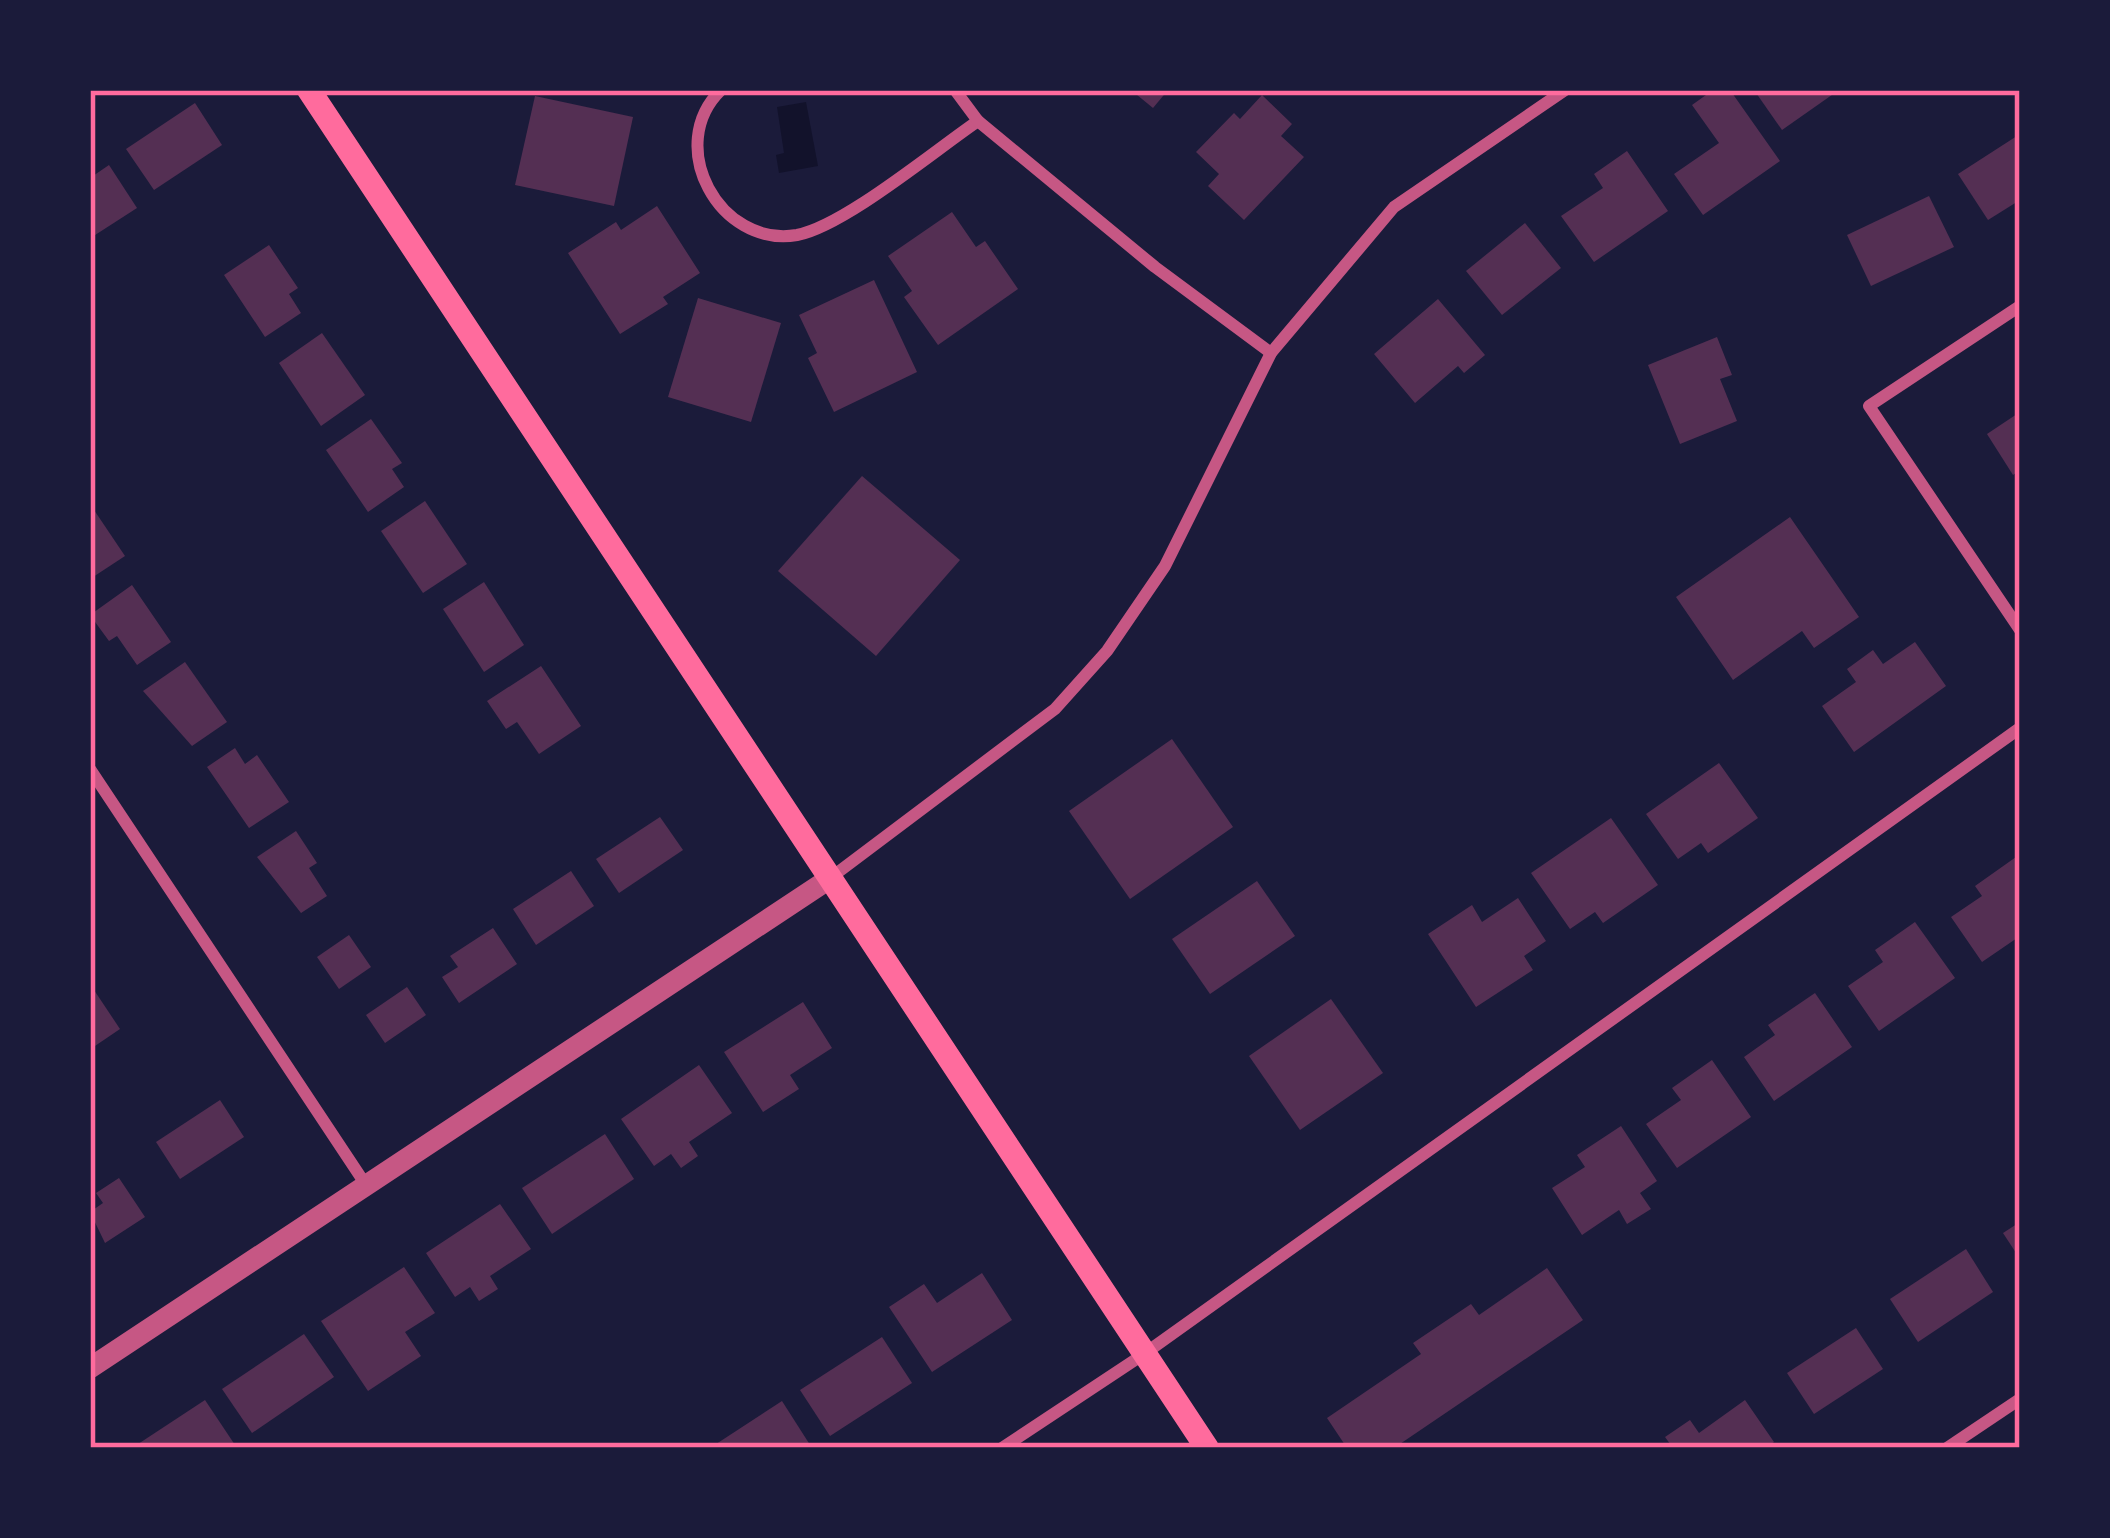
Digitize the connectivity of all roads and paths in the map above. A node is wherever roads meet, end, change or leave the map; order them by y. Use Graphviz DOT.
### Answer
graph roads {
  1 [pos="309,90"];
  2 [pos="721,90"];
  3 [pos="955,90"];
  4 [pos="1565,90"];
  5 [pos="978,121"];
  6 [pos="2020,305"];
  7 [pos="1271,353"];
  8 [pos="2020,630"];
  9 [pos="2020,728"];
  10 [pos="90,769"];
  11 [pos="829,879"];
  12 [pos="366,1185"];
  13 [pos="1144,1354"];
  14 [pos="90,1368"];
  15 [pos="2020,1399"];
  16 [pos="1002,1448"];
  17 [pos="1207,1448"];
  18 [pos="1947,1448"];
  1 -- 11 [label="main road"];
  2 -- 5 [label="street"];
  3 -- 5 [label="street"];
  4 -- 7 [label="street"];
  5 -- 7 [label="street"];
  6 -- 8 [label="street"];
  7 -- 11 [label="street"];
  9 -- 13 [label="street"];
  10 -- 12 [label="street"];
  11 -- 12 [label="street"];
  11 -- 13 [label="main road"];
  12 -- 14 [label="street"];
  13 -- 16 [label="street"];
  13 -- 17 [label="main road"];
  15 -- 18 [label="street"];
}
